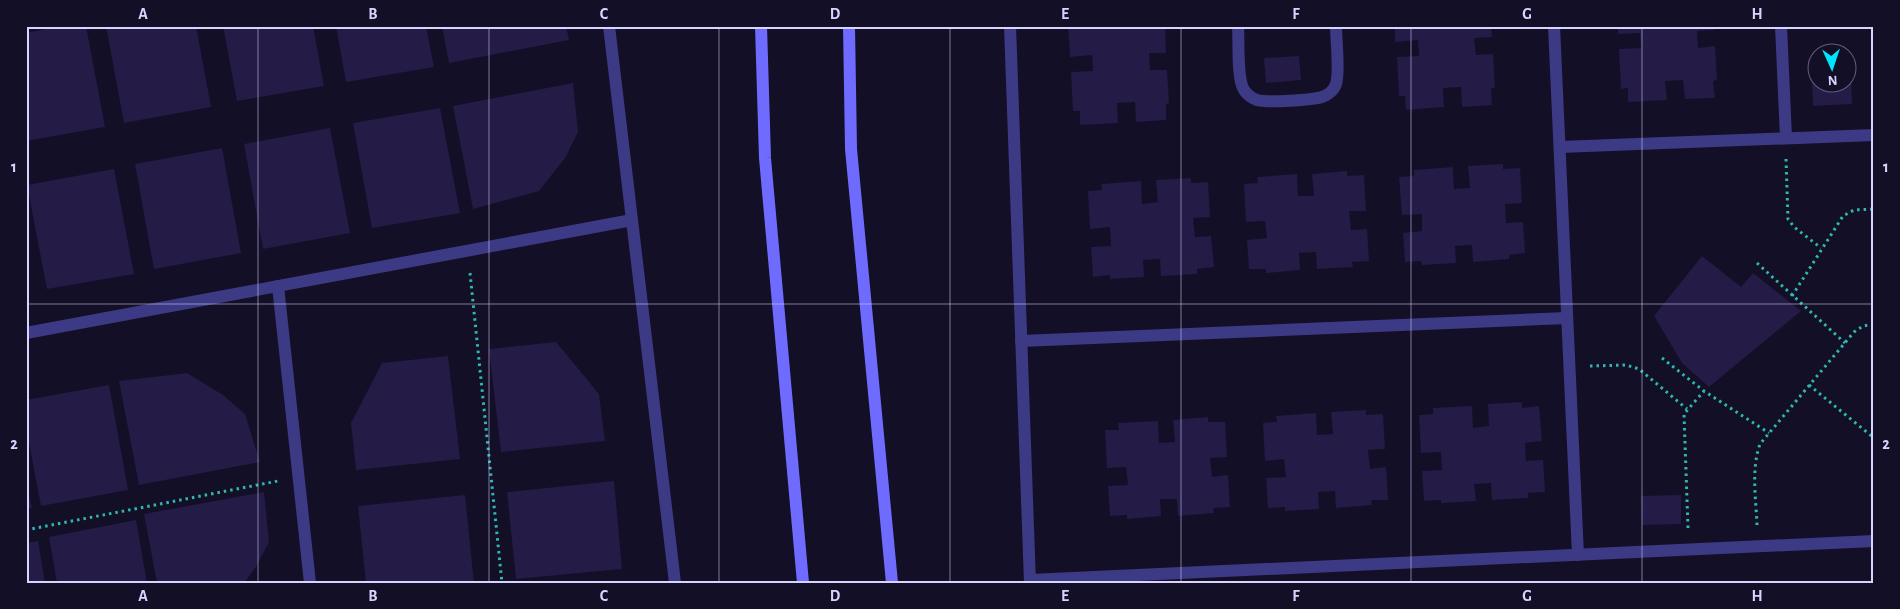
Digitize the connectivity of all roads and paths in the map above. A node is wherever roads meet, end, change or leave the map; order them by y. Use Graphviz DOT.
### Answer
graph roads {
  1 [pos="608,26"];
  2 [pos="761,26"];
  3 [pos="849,26"];
  4 [pos="1010,26"];
  5 [pos="1238,26"];
  6 [pos="1336,26"];
  7 [pos="1554,26"];
  8 [pos="1781,26"];
  9 [pos="1874,135"];
  10 [pos="1786,138"];
  11 [pos="1560,146"];
  12 [pos="1874,209"];
  13 [pos="632,220"];
  14 [pos="1821,248"];
  15 [pos="468,251"];
  16 [pos="1757,263"];
  17 [pos="278,286"];
  18 [pos="1792,296"];
  19 [pos="1567,318"];
  20 [pos="1874,324"];
  21 [pos="26,333"];
  22 [pos="1020,341"];
  23 [pos="1845,343"];
  24 [pos="1662,358"];
  25 [pos="1569,366"];
  26 [pos="1809,385"];
  27 [pos="1704,391"];
  28 [pos="1687,409"];
  29 [pos="1769,433"];
  30 [pos="1874,438"];
  31 [pos="299,477"];
  32 [pos="26,530"];
  33 [pos="1874,541"];
  34 [pos="1758,546"];
  35 [pos="1688,550"];
  36 [pos="1578,555"];
  37 [pos="1030,581"];
  38 [pos="310,583"];
  39 [pos="502,583"];
  40 [pos="675,583"];
  41 [pos="803,583"];
  42 [pos="892,583"];
  1 -- 13 [label="street"];
  2 -- 41 [label="main road"];
  3 -- 42 [label="main road"];
  4 -- 22 [label="street"];
  5 -- 6 [label="street"];
  7 -- 11 [label="street"];
  8 -- 10 [label="street"];
  9 -- 10 [label="street"];
  10 -- 11 [label="street"];
  10 -- 14 [label="path"];
  11 -- 19 [label="street"];
  12 -- 14 [label="path"];
  13 -- 15 [label="street"];
  13 -- 40 [label="street"];
  14 -- 18 [label="path"];
  15 -- 17 [label="street"];
  15 -- 39 [label="path"];
  16 -- 18 [label="path"];
  17 -- 21 [label="street"];
  17 -- 31 [label="street"];
  18 -- 23 [label="path"];
  19 -- 22 [label="street"];
  19 -- 25 [label="street"];
  20 -- 23 [label="path"];
  22 -- 37 [label="street"];
  23 -- 26 [label="path"];
  24 -- 27 [label="path"];
  25 -- 28 [label="path"];
  25 -- 36 [label="street"];
  26 -- 29 [label="path"];
  26 -- 30 [label="path"];
  27 -- 28 [label="path"];
  27 -- 29 [label="path"];
  28 -- 35 [label="path"];
  29 -- 34 [label="path"];
  31 -- 32 [label="path"];
  31 -- 38 [label="street"];
  33 -- 34 [label="street"];
  34 -- 35 [label="street"];
  35 -- 36 [label="street"];
  36 -- 37 [label="street"];
}
